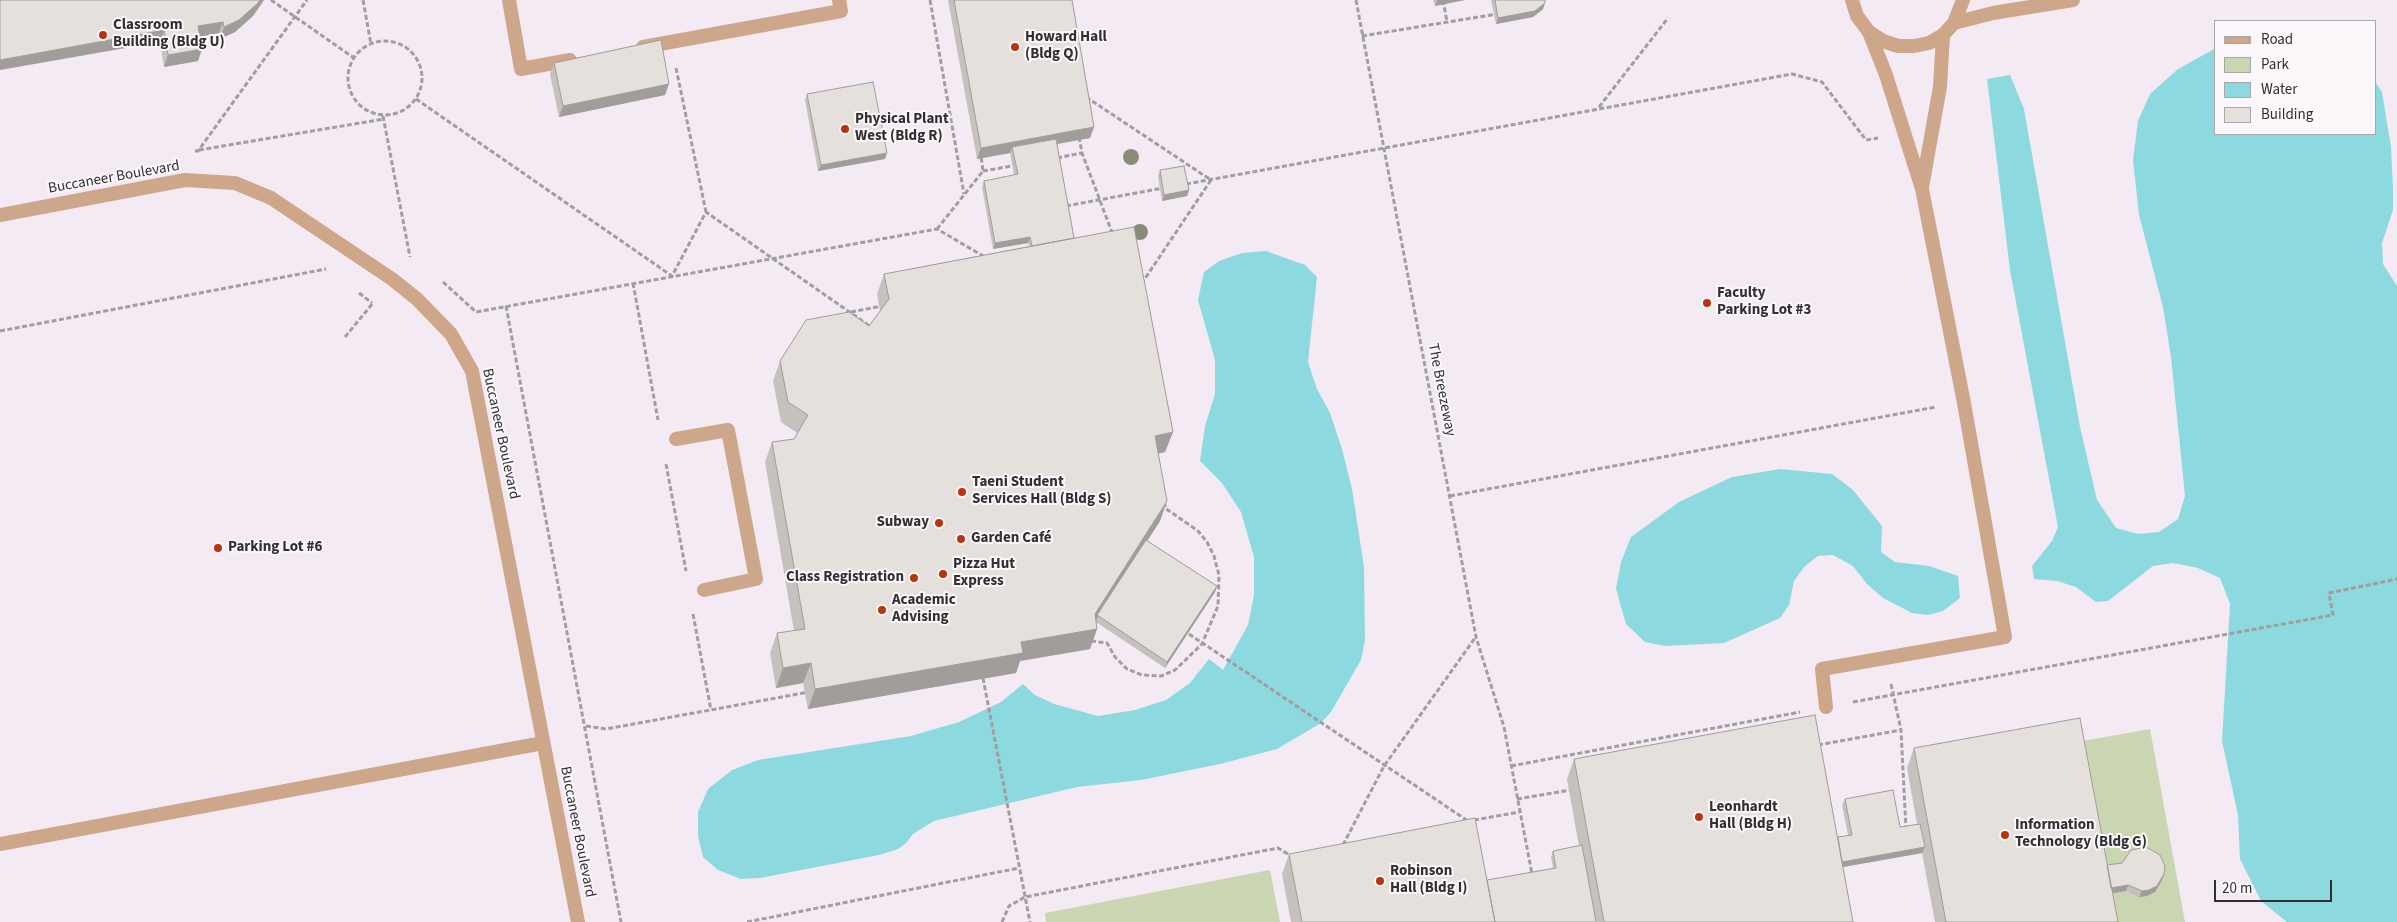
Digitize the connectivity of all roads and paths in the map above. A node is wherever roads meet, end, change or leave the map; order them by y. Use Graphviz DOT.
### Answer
graph roads {
  1 [pos="271,0"];
  2 [pos="307,0"];
  3 [pos="363,0"];
  4 [pos="509,0"];
  5 [pos="839,0"];
  6 [pos="930,0"];
  7 [pos="1356,0"];
  8 [pos="1443,0"];
  9 [pos="1852,0"];
  10 [pos="1963,0"];
  11 [pos="2072,0"];
  12 [pos="1504,14"];
  13 [pos="296,16"];
  14 [pos="1668,18"];
  15 [pos="1447,22"];
  16 [pos="1954,23"];
  17 [pos="1869,32"];
  18 [pos="1943,35"];
  19 [pos="1362,36"];
  20 [pos="672,42"];
  21 [pos="371,44"];
  22 [pos="632,50"];
  23 [pos="354,58"];
  24 [pos="586,58"];
  25 [pos="1083,95"];
  26 [pos="416,99"];
  27 [pos="1599,108"];
  28 [pos="384,117"];
  29 [pos="1078,132"];
  30 [pos="1885,137"];
  31 [pos="1383,148"];
  32 [pos="980,149"];
  33 [pos="198,151"];
  34 [pos="189,152"];
  35 [pos="1082,153"];
  36 [pos="1056,158"];
  37 [pos="1012,166"];
  38 [pos="983,171"];
  39 [pos="1211,180"];
  40 [pos="1177,186"];
  41 [pos="1168,187"];
  42 [pos="1922,189"];
  43 [pos="964,195"];
  44 [pos="1100,200"];
  45 [pos="1065,206"];
  46 [pos="706,212"];
  47 [pos="0,215"];
  48 [pos="937,229"];
  49 [pos="1115,240"];
  50 [pos="772,258"];
  51 [pos="991,261"];
  52 [pos="416,262"];
  53 [pos="334,274"];
  54 [pos="672,276"];
  55 [pos="438,278"];
  56 [pos="634,283"];
  57 [pos="1141,285"];
  58 [pos="357,292"];
  59 [pos="376,298"];
  60 [pos="372,303"];
  61 [pos="889,305"];
  62 [pos="506,306"];
  63 [pos="851,312"];
  64 [pos="874,329"];
  65 [pos="0,331"];
  66 [pos="345,337"];
  67 [pos="1964,403"];
  68 [pos="658,425"];
  69 [pos="676,439"];
  70 [pos="665,456"];
  71 [pos="1450,496"];
  72 [pos="1164,499"];
  73 [pos="686,574"];
  74 [pos="2397,579"];
  75 [pos="704,590"];
  76 [pos="692,606"];
  77 [pos="1189,634"];
  78 [pos="1476,637"];
  79 [pos="1089,640"];
  80 [pos="1202,644"];
  81 [pos="1887,658"];
  82 [pos="983,678"];
  83 [pos="813,691"];
  84 [pos="1893,695"];
  85 [pos="1826,707"];
  86 [pos="711,710"];
  87 [pos="586,726"];
  88 [pos="1901,730"];
  89 [pos="1689,732"];
  90 [pos="1690,740"];
  91 [pos="543,743"];
  92 [pos="1810,747"];
  93 [pos="1384,766"];
  94 [pos="1511,766"];
  95 [pos="1579,789"];
  96 [pos="1517,799"];
  97 [pos="1520,812"];
  98 [pos="1469,821"];
  99 [pos="1463,823"];
  100 [pos="1907,832"];
  101 [pos="0,844"];
  102 [pos="1352,844"];
  103 [pos="1343,845"];
  104 [pos="1334,847"];
  105 [pos="1294,864"];
  106 [pos="1019,868"];
  107 [pos="1532,877"];
  108 [pos="1025,897"];
  109 [pos="578,922"];
  110 [pos="622,922"];
  111 [pos="747,922"];
  112 [pos="1002,922"];
  113 [pos="1030,922"];
  1 -- 13 [label="path"];
  2 -- 13 [label="path"];
  3 -- 21 [label="path"];
  4 -- 24 [label="street"];
  5 -- 20 [label="street"];
  6 -- 43 [label="path"];
  7 -- 19 [label="path, The Breezeway"];
  8 -- 15 [label="path"];
  9 -- 17 [label="street"];
  10 -- 16 [label="street"];
  11 -- 16 [label="street"];
  12 -- 15 [label="path"];
  13 -- 23 [label="path"];
  13 -- 33 [label="path"];
  14 -- 27 [label="path"];
  15 -- 19 [label="path"];
  16 -- 18 [label="street"];
  17 -- 18 [label="street"];
  17 -- 42 [label="street"];
  18 -- 42 [label="street"];
  19 -- 31 [label="path, The Breezeway"];
  20 -- 22 [label="street"];
  20 -- 46 [label="path"];
  21 -- 23 [label="path"];
  21 -- 26 [label="path"];
  23 -- 28 [label="path"];
  25 -- 39 [label="path"];
  26 -- 28 [label="path"];
  26 -- 54 [label="path"];
  27 -- 30 [label="path"];
  27 -- 31 [label="path"];
  28 -- 33 [label="path"];
  28 -- 52 [label="path"];
  29 -- 35 [label="path"];
  31 -- 39 [label="path"];
  31 -- 71 [label="path, The Breezeway"];
  32 -- 38 [label="path"];
  33 -- 34 [label="path"];
  35 -- 36 [label="path"];
  35 -- 44 [label="path"];
  37 -- 38 [label="path"];
  38 -- 43 [label="path"];
  39 -- 40 [label="path"];
  39 -- 57 [label="path"];
  41 -- 44 [label="path"];
  42 -- 67 [label="street"];
  43 -- 48 [label="path"];
  44 -- 45 [label="path"];
  44 -- 49 [label="path"];
  46 -- 50 [label="path"];
  46 -- 54 [label="path"];
  47 -- 91 [label="street, Buccaneer Boulevard"];
  48 -- 50 [label="path"];
  48 -- 51 [label="path"];
  50 -- 54 [label="path"];
  50 -- 63 [label="path"];
  53 -- 65 [label="path"];
  54 -- 56 [label="path"];
  55 -- 62 [label="path"];
  56 -- 62 [label="path"];
  56 -- 68 [label="path"];
  58 -- 60 [label="path"];
  59 -- 60 [label="path"];
  60 -- 66 [label="path"];
  61 -- 63 [label="path"];
  62 -- 87 [label="path"];
  63 -- 64 [label="path"];
  67 -- 71 [label="path"];
  67 -- 81 [label="street"];
  69 -- 75 [label="street"];
  70 -- 73 [label="path"];
  71 -- 78 [label="path, The Breezeway"];
  72 -- 80 [label="path"];
  74 -- 84 [label="path"];
  76 -- 86 [label="path"];
  77 -- 80 [label="path"];
  78 -- 93 [label="path"];
  78 -- 94 [label="path, The Breezeway"];
  79 -- 80 [label="path"];
  80 -- 93 [label="path"];
  81 -- 84 [label="path"];
  81 -- 85 [label="street"];
  82 -- 106 [label="path"];
  83 -- 86 [label="path"];
  84 -- 85 [label="path"];
  84 -- 88 [label="path"];
  85 -- 89 [label="path"];
  86 -- 87 [label="path"];
  87 -- 110 [label="path"];
  88 -- 92 [label="path"];
  88 -- 100 [label="path"];
  89 -- 90 [label="path"];
  89 -- 94 [label="path"];
  91 -- 101 [label="street"];
  91 -- 109 [label="street, Buccaneer Boulevard"];
  93 -- 98 [label="path"];
  93 -- 103 [label="path"];
  94 -- 96 [label="path, The Breezeway"];
  95 -- 96 [label="path"];
  96 -- 97 [label="path, The Breezeway"];
  97 -- 98 [label="path"];
  97 -- 107 [label="path, The Breezeway"];
  98 -- 99 [label="path"];
  102 -- 103 [label="path"];
  103 -- 104 [label="path"];
  105 -- 108 [label="path"];
  106 -- 108 [label="path"];
  106 -- 111 [label="path"];
  108 -- 112 [label="path"];
  108 -- 113 [label="path"];
}
